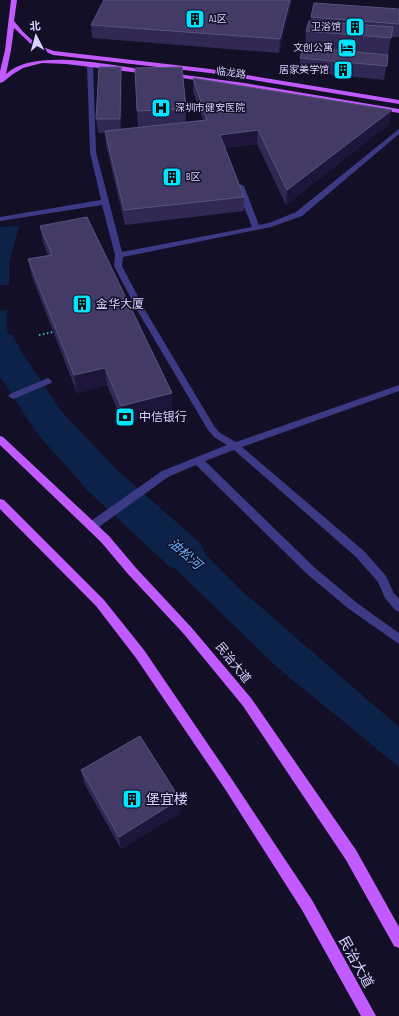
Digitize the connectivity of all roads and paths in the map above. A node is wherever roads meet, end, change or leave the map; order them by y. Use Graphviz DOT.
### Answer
graph roads {
  1 [pos="14,0"];
  2 [pos="12,22"];
  3 [pos="61,58"];
  4 [pos="90,65"];
  5 [pos="153,73"];
  6 [pos="161,74"];
  7 [pos="0,83"];
  8 [pos="399,102"];
  9 [pos="399,111"];
  10 [pos="399,131"];
  11 [pos="236,177"];
  12 [pos="105,202"];
  13 [pos="0,219"];
  14 [pos="256,228"];
  15 [pos="119,255"];
  16 [pos="53,332"];
  17 [pos="39,335"];
  18 [pos="48,381"];
  19 [pos="399,388"];
  20 [pos="13,396"];
  21 [pos="0,439"];
  22 [pos="235,446"];
  23 [pos="197,460"];
  24 [pos="0,503"];
  25 [pos="92,526"];
  26 [pos="399,607"];
  27 [pos="399,639"];
  28 [pos="399,941"];
  29 [pos="369,1016"];
  1 -- 2 [label="main road"];
  2 -- 3 [label="main road"];
  2 -- 7 [label="main road"];
  3 -- 4 [label="main road"];
  3 -- 7 [label="main road"];
  3 -- 8 [label="main road, 临龙路"];
  4 -- 5 [label="main road"];
  4 -- 12 [label="street"];
  6 -- 9 [label="main road, 临龙路"];
  10 -- 14 [label="street"];
  11 -- 14 [label="street"];
  12 -- 13 [label="street"];
  12 -- 15 [label="street"];
  14 -- 15 [label="street"];
  15 -- 22 [label="street"];
  16 -- 17 [label="path"];
  18 -- 20 [label="street"];
  19 -- 22 [label="street"];
  21 -- 25 [label="main road, 民治大道"];
  22 -- 23 [label="street"];
  22 -- 26 [label="street"];
  23 -- 25 [label="street"];
  23 -- 27 [label="street"];
  24 -- 29 [label="main road, 民治大道"];
  25 -- 28 [label="main road, 民治大道"];
}
